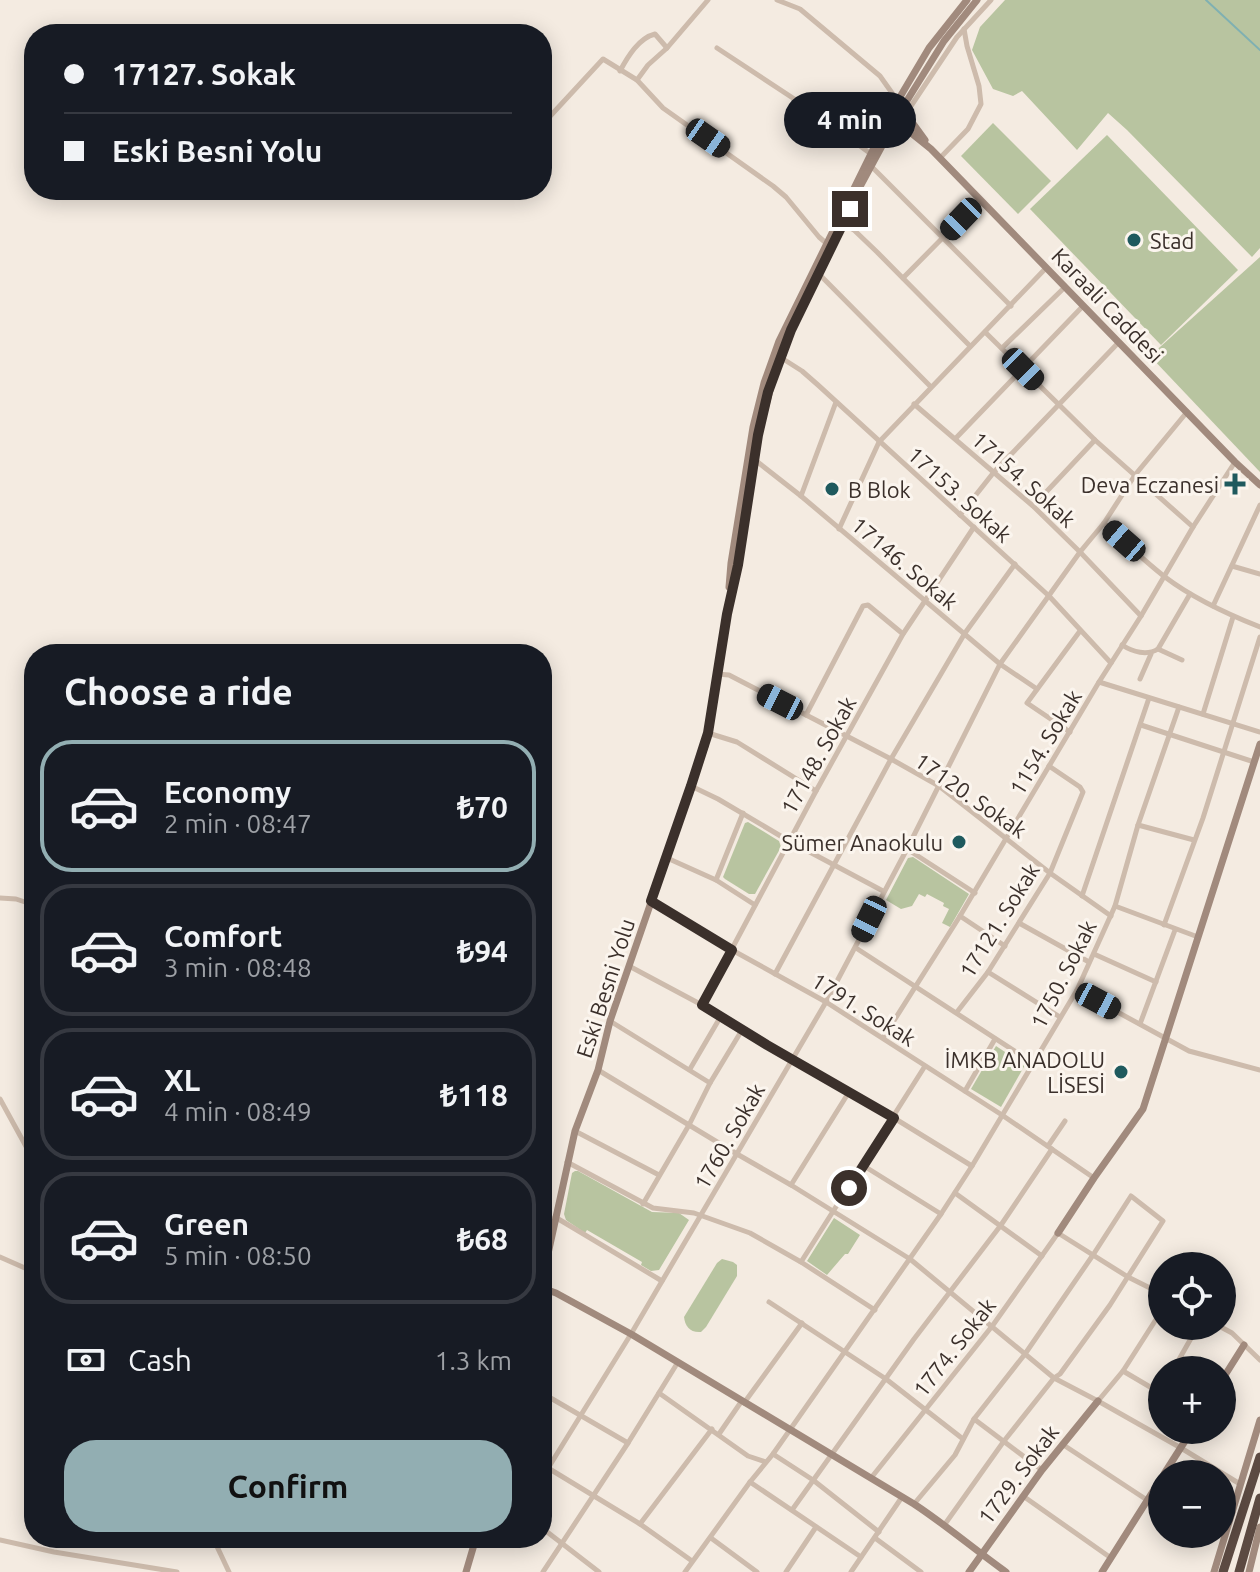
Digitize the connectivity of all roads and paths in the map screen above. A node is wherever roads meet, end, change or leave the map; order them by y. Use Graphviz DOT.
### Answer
graph roads {
  1 [pos="708,0"];
  2 [pos="777,0"];
  3 [pos="967,0"];
  4 [pos="977,0"];
  5 [pos="991,0"];
  6 [pos="964,29"];
  7 [pos="667,48"];
  8 [pos="717,48"];
  9 [pos="620,71"];
  10 [pos="637,80"];
  11 [pos="900,109"];
  12 [pos="552,114"];
  13 [pos="893,119"];
  14 [pos="931,149"];
  15 [pos="871,154"];
  16 [pos="940,158"];
  17 [pos="871,166"];
  18 [pos="980,200"];
  19 [pos="843,224"];
  20 [pos="943,238"];
  21 [pos="826,243"];
  22 [pos="1046,268"];
  23 [pos="818,273"];
  24 [pos="903,278"];
  25 [pos="1065,287"];
  26 [pos="1011,306"];
  27 [pos="1083,306"];
  28 [pos="985,332"];
  29 [pos="1119,342"];
  30 [pos="970,346"];
  31 [pos="1002,348"];
  32 [pos="780,357"];
  33 [pos="1023,369"];
  34 [pos="931,387"];
  35 [pos="836,402"];
  36 [pos="914,404"];
  37 [pos="1059,405"];
  38 [pos="1187,412"];
  39 [pos="956,438"];
  40 [pos="1095,440"];
  41 [pos="879,442"];
  42 [pos="755,460"];
  43 [pos="1235,462"];
  44 [pos="994,472"];
  45 [pos="1135,475"];
  46 [pos="1260,485"];
  47 [pos="801,496"];
  48 [pos="1260,505"];
  49 [pos="1033,506"];
  50 [pos="960,515"];
  51 [pos="1104,523"];
  52 [pos="974,527"];
  53 [pos="1193,527"];
  54 [pos="839,529"];
  55 [pos="1080,552"];
  56 [pos="1015,564"];
  57 [pos="1232,566"];
  58 [pos="1260,574"];
  59 [pos="1164,576"];
  60 [pos="1190,594"];
  61 [pos="1049,596"];
  62 [pos="925,601"];
  63 [pos="1213,606"];
  64 [pos="727,614"];
  65 [pos="1141,616"];
  66 [pos="1233,617"];
  67 [pos="1260,627"];
  68 [pos="1080,631"];
  69 [pos="965,633"];
  70 [pos="903,634"];
  71 [pos="1260,637"];
  72 [pos="1122,645"];
  73 [pos="1158,649"];
  74 [pos="1151,654"];
  75 [pos="1182,660"];
  76 [pos="1111,663"];
  77 [pos="1000,664"];
  78 [pos="717,674"];
  79 [pos="1140,679"];
  80 [pos="1099,682"];
  81 [pos="1037,689"];
  82 [pos="1149,698"];
  83 [pos="1179,707"];
  84 [pos="1203,714"];
  85 [pos="806,715"];
  86 [pos="1232,722"];
  87 [pos="1141,725"];
  88 [pos="1070,732"];
  89 [pos="1260,732"];
  90 [pos="708,733"];
  91 [pos="1169,734"];
  92 [pos="847,737"];
  93 [pos="1260,744"];
  94 [pos="1222,752"];
  95 [pos="891,759"];
  96 [pos="1255,762"];
  97 [pos="1049,766"];
  98 [pos="691,786"];
  99 [pos="939,786"];
  100 [pos="816,791"];
  101 [pos="743,813"];
  102 [pos="1138,825"];
  103 [pos="1007,839"];
  104 [pos="1194,840"];
  105 [pos="789,841"];
  106 [pos="907,849"];
  107 [pos="667,858"];
  108 [pos="833,863"];
  109 [pos="1050,873"];
  110 [pos="716,880"];
  111 [pos="883,891"];
  112 [pos="975,893"];
  113 [pos="1082,896"];
  114 [pos="0,898"];
  115 [pos="651,901"];
  116 [pos="24,902"];
  117 [pos="755,905"];
  118 [pos="1115,906"];
  119 [pos="960,916"];
  120 [pos="1111,916"];
  121 [pos="1019,923"];
  122 [pos="1164,925"];
  123 [pos="1175,930"];
  124 [pos="1199,938"];
  125 [pos="1005,946"];
  126 [pos="856,948"];
  127 [pos="732,950"];
  128 [pos="1094,954"];
  129 [pos="1089,962"];
  130 [pos="629,966"];
  131 [pos="988,972"];
  132 [pos="775,974"];
  133 [pos="1156,982"];
  134 [pos="917,986"];
  135 [pos="1077,990"];
  136 [pos="826,1002"];
  137 [pos="702,1005"];
  138 [pos="957,1012"];
  139 [pos="721,1016"];
  140 [pos="1060,1017"];
  141 [pos="610,1021"];
  142 [pos="1140,1024"];
  143 [pos="742,1030"];
  144 [pos="883,1038"];
  145 [pos="995,1039"];
  146 [pos="1166,1039"];
  147 [pos="792,1060"];
  148 [pos="1033,1063"];
  149 [pos="925,1066"];
  150 [pos="690,1069"];
  151 [pos="598,1070"];
  152 [pos="1260,1070"];
  153 [pos="710,1083"];
  154 [pos="965,1091"];
  155 [pos="849,1092"];
  156 [pos="0,1099"];
  157 [pos="1002,1115"];
  158 [pos="894,1118"];
  159 [pos="1065,1121"];
  160 [pos="689,1125"];
  161 [pos="575,1131"];
  162 [pos="24,1143"];
  163 [pos="1050,1147"];
  164 [pos="737,1154"];
  165 [pos="567,1162"];
  166 [pos="864,1166"];
  167 [pos="972,1166"];
  168 [pos="659,1175"];
  169 [pos="1094,1178"];
  170 [pos="791,1185"];
  171 [pos="955,1193"];
  172 [pos="643,1204"];
  173 [pos="833,1211"];
  174 [pos="941,1214"];
  175 [pos="701,1215"];
  176 [pos="555,1217"];
  177 [pos="1001,1225"];
  178 [pos="552,1232"];
  179 [pos="1058,1233"];
  180 [pos="1093,1255"];
  181 [pos="1042,1256"];
  182 [pos="0,1257"];
  183 [pos="910,1259"];
  184 [pos="801,1262"];
  185 [pos="24,1268"];
  186 [pos="1128,1277"];
  187 [pos="662,1281"];
  188 [pos="1148,1287"];
  189 [pos="949,1291"];
  190 [pos="552,1292"];
  191 [pos="769,1302"];
  192 [pos="875,1310"];
  193 [pos="802,1323"];
  194 [pos="993,1325"];
  195 [pos="1148,1332"];
  196 [pos="631,1334"];
  197 [pos="1236,1337"];
  198 [pos="1244,1345"];
  199 [pos="845,1352"];
  200 [pos="1025,1354"];
  201 [pos="1236,1358"];
  202 [pos="1260,1360"];
  203 [pos="678,1362"];
  204 [pos="1123,1371"];
  205 [pos="1054,1378"];
  206 [pos="886,1379"];
  207 [pos="1148,1385"];
  208 [pos="659,1393"];
  209 [pos="552,1398"];
  210 [pos="1098,1401"];
  211 [pos="742,1403"];
  212 [pos="925,1410"];
  213 [pos="582,1415"];
  214 [pos="974,1419"];
  215 [pos="1260,1420"];
  216 [pos="712,1429"];
  217 [pos="790,1429"];
  218 [pos="719,1434"];
  219 [pos="963,1439"];
  220 [pos="1004,1441"];
  221 [pos="628,1443"];
  222 [pos="1062,1444"];
  223 [pos="1183,1444"];
  224 [pos="1181,1448"];
  225 [pos="773,1454"];
  226 [pos="831,1454"];
  227 [pos="1260,1457"];
  228 [pos="1173,1460"];
  229 [pos="552,1462"];
  230 [pos="766,1462"];
  231 [pos="1042,1470"];
  232 [pos="552,1471"];
  233 [pos="871,1478"];
  234 [pos="813,1480"];
  235 [pos="750,1482"];
  236 [pos="1241,1485"];
  237 [pos="1023,1496"];
  238 [pos="594,1497"];
  239 [pos="902,1497"];
  240 [pos="1260,1498"];
  241 [pos="1236,1499"];
  242 [pos="1147,1500"];
  243 [pos="914,1504"];
  244 [pos="792,1510"];
  245 [pos="640,1524"];
  246 [pos="945,1524"];
  247 [pos="816,1527"];
  248 [pos="1260,1527"];
  249 [pos="877,1535"];
  250 [pos="552,1536"];
  251 [pos="711,1538"];
  252 [pos="0,1540"];
  253 [pos="562,1543"];
  254 [pos="24,1545"];
  255 [pos="36,1548"];
  256 [pos="218,1548"];
  257 [pos="473,1548"];
  258 [pos="1220,1548"];
  259 [pos="981,1554"];
  260 [pos="861,1557"];
  261 [pos="1111,1558"];
  262 [pos="692,1561"];
  263 [pos="177,1572"];
  264 [pos="229,1572"];
  265 [pos="466,1572"];
  266 [pos="543,1572"];
  267 [pos="599,1572"];
  268 [pos="685,1572"];
  269 [pos="756,1572"];
  270 [pos="786,1572"];
  271 [pos="851,1572"];
  272 [pos="921,1572"];
  273 [pos="969,1572"];
  274 [pos="1006,1572"];
  275 [pos="1102,1572"];
  276 [pos="1214,1572"];
  277 [pos="1223,1572"];
  278 [pos="1239,1572"];
  279 [pos="1249,1572"];
  1 -- 7 [label="street"];
  2 -- 11 [label="street"];
  3 -- 11 [label="main road, Eski Besni Yolu"];
  4 -- 11 [label="main road, Eski Besni Yolu"];
  5 -- 6 [label="street"];
  6 -- 11 [label="street"];
  6 -- 16 [label="street"];
  7 -- 9 [label="street"];
  7 -- 10 [label="street"];
  8 -- 15 [label="street"];
  9 -- 10 [label="street"];
  9 -- 12 [label="street"];
  10 -- 21 [label="street"];
  11 -- 13 [label="main road, Eski Besni Yolu"];
  11 -- 14 [label="main road"];
  13 -- 14 [label="main road"];
  13 -- 15 [label="main road, Eski Besni Yolu"];
  13 -- 17 [label="main road, Eski Besni Yolu"];
  14 -- 16 [label="main road, Karaali Caddesi"];
  15 -- 21 [label="main road, Eski Besni Yolu"];
  16 -- 18 [label="main road, Karaali Caddesi"];
  17 -- 19 [label="main road, Eski Besni Yolu"];
  17 -- 20 [label="street"];
  18 -- 20 [label="street"];
  18 -- 22 [label="main road, Karaali Caddesi"];
  19 -- 23 [label="main road, Eski Besni Yolu"];
  19 -- 24 [label="street"];
  20 -- 24 [label="street"];
  20 -- 26 [label="street"];
  21 -- 64 [label="main road, Eski Besni Yolu"];
  22 -- 25 [label="main road, Karaali Caddesi"];
  22 -- 26 [label="street"];
  23 -- 32 [label="main road, Eski Besni Yolu"];
  23 -- 34 [label="street"];
  24 -- 30 [label="street"];
  25 -- 27 [label="main road, Karaali Caddesi"];
  25 -- 31 [label="street"];
  26 -- 28 [label="street"];
  27 -- 29 [label="main road, Karaali Caddesi"];
  27 -- 33 [label="street"];
  28 -- 30 [label="street"];
  28 -- 31 [label="street"];
  29 -- 37 [label="street"];
  29 -- 38 [label="main road, Karaali Caddesi"];
  30 -- 34 [label="street"];
  31 -- 33 [label="street"];
  32 -- 35 [label="street, 17153. Sokak"];
  32 -- 42 [label="main road, Eski Besni Yolu"];
  33 -- 37 [label="street"];
  33 -- 39 [label="street"];
  34 -- 36 [label="street"];
  35 -- 41 [label="street, 17153. Sokak"];
  35 -- 47 [label="street"];
  36 -- 39 [label="street, 17154. Sokak"];
  36 -- 41 [label="street"];
  37 -- 40 [label="street"];
  37 -- 44 [label="street"];
  38 -- 43 [label="main road, Karaali Caddesi"];
  38 -- 45 [label="street, 1760. Sokak"];
  39 -- 44 [label="street, 17154. Sokak"];
  40 -- 45 [label="street"];
  40 -- 49 [label="street"];
  41 -- 50 [label="street, 17153. Sokak"];
  41 -- 54 [label="street"];
  42 -- 47 [label="street, 17146. Sokak"];
  42 -- 64 [label="main road, Eski Besni Yolu"];
  43 -- 46 [label="main road, Karaali Caddesi"];
  43 -- 53 [label="street, 1154. Sokak"];
  44 -- 49 [label="street, 17154. Sokak"];
  44 -- 50 [label="street"];
  45 -- 51 [label="street, 1760. Sokak"];
  45 -- 53 [label="street"];
  47 -- 54 [label="street, 17146. Sokak"];
  48 -- 57 [label="street"];
  49 -- 55 [label="street, 17154. Sokak"];
  50 -- 52 [label="street, 17153. Sokak"];
  51 -- 55 [label="street, 1760. Sokak"];
  51 -- 59 [label="street"];
  52 -- 56 [label="street, 17153. Sokak"];
  52 -- 62 [label="street, 17148. Sokak"];
  53 -- 59 [label="street, 1154. Sokak"];
  54 -- 62 [label="street, 17146. Sokak"];
  55 -- 61 [label="street, 1760. Sokak"];
  55 -- 65 [label="street, 17154. Sokak"];
  56 -- 61 [label="street, 17153. Sokak"];
  56 -- 69 [label="street"];
  57 -- 58 [label="street"];
  57 -- 63 [label="street"];
  59 -- 60 [label="street"];
  59 -- 65 [label="street, 1154. Sokak"];
  60 -- 63 [label="street"];
  60 -- 73 [label="street"];
  61 -- 68 [label="street, 17153. Sokak"];
  61 -- 77 [label="street, 1760. Sokak"];
  62 -- 69 [label="street, 17146. Sokak"];
  62 -- 70 [label="street, 17148. Sokak"];
  63 -- 66 [label="street"];
  64 -- 78 [label="main road, Eski Besni Yolu"];
  65 -- 72 [label="street, 1154. Sokak"];
  66 -- 67 [label="street"];
  66 -- 84 [label="street"];
  68 -- 76 [label="street, 17153. Sokak"];
  68 -- 81 [label="street"];
  69 -- 77 [label="street, 17146. Sokak"];
  69 -- 95 [label="street"];
  70 -- 85 [label="street"];
  70 -- 92 [label="street, 17148. Sokak"];
  71 -- 86 [label="street"];
  72 -- 74 [label="street"];
  72 -- 76 [label="street, 1154. Sokak"];
  73 -- 74 [label="street"];
  73 -- 75 [label="street"];
  74 -- 79 [label="street"];
  76 -- 80 [label="street, 1154. Sokak"];
  77 -- 81 [label="street, 17146. Sokak"];
  77 -- 99 [label="street, 1760. Sokak"];
  78 -- 85 [label="street, 17120. Sokak"];
  78 -- 90 [label="main road, Eski Besni Yolu"];
  80 -- 82 [label="street"];
  80 -- 88 [label="street, 1154. Sokak"];
  81 -- 88 [label="street"];
  82 -- 83 [label="street"];
  82 -- 87 [label="street"];
  83 -- 84 [label="street"];
  83 -- 91 [label="street, 1750. Sokak"];
  84 -- 86 [label="street"];
  85 -- 92 [label="street, 17120. Sokak"];
  86 -- 89 [label="street"];
  86 -- 94 [label="street"];
  87 -- 91 [label="street"];
  87 -- 113 [label="street"];
  88 -- 97 [label="street, 1154. Sokak"];
  90 -- 98 [label="main road, Eski Besni Yolu"];
  90 -- 100 [label="street"];
  91 -- 94 [label="street"];
  91 -- 102 [label="street, 1750. Sokak"];
  92 -- 95 [label="street, 17120. Sokak"];
  92 -- 100 [label="street, 17148. Sokak"];
  93 -- 96 [label="main road"];
  94 -- 96 [label="street"];
  94 -- 104 [label="street"];
  95 -- 99 [label="street, 17120. Sokak"];
  95 -- 108 [label="street"];
  96 -- 124 [label="main road"];
  97 -- 103 [label="street, 1154. Sokak"];
  97 -- 109 [label="street, 17121. Sokak"];
  98 -- 101 [label="street"];
  98 -- 107 [label="main road, Eski Besni Yolu"];
  99 -- 103 [label="street, 17120. Sokak"];
  99 -- 106 [label="street, 1760. Sokak"];
  100 -- 105 [label="street, 17148. Sokak"];
  101 -- 105 [label="street"];
  101 -- 110 [label="street"];
  102 -- 104 [label="street"];
  102 -- 118 [label="street, 1750. Sokak"];
  103 -- 109 [label="street, 17120. Sokak"];
  103 -- 112 [label="street, 1154. Sokak"];
  104 -- 122 [label="street"];
  105 -- 108 [label="street"];
  105 -- 117 [label="street, 17148. Sokak"];
  106 -- 111 [label="street, 1760. Sokak"];
  106 -- 112 [label="street"];
  107 -- 110 [label="street"];
  107 -- 115 [label="main road, Eski Besni Yolu"];
  108 -- 111 [label="street"];
  108 -- 132 [label="street"];
  109 -- 113 [label="street, 17120. Sokak"];
  109 -- 121 [label="street, 17121. Sokak"];
  110 -- 117 [label="street"];
  111 -- 126 [label="street, 1760. Sokak"];
  112 -- 119 [label="street, 1154. Sokak"];
  113 -- 120 [label="street, 17120. Sokak"];
  114 -- 116 [label="street"];
  115 -- 127 [label="street, 1791. Sokak"];
  115 -- 130 [label="main road, Eski Besni Yolu"];
  117 -- 127 [label="street, 17148. Sokak"];
  118 -- 120 [label="street, 1750. Sokak"];
  118 -- 122 [label="street"];
  119 -- 125 [label="street"];
  119 -- 134 [label="street, 1154. Sokak"];
  120 -- 128 [label="street, 1750. Sokak"];
  121 -- 125 [label="street, 17121. Sokak"];
  121 -- 129 [label="street"];
  122 -- 123 [label="street"];
  123 -- 124 [label="street"];
  123 -- 133 [label="street"];
  124 -- 146 [label="main road"];
  125 -- 131 [label="street, 17121. Sokak"];
  126 -- 134 [label="street"];
  126 -- 136 [label="street, 1760. Sokak"];
  127 -- 132 [label="street, 1791. Sokak"];
  127 -- 137 [label="street, 17148. Sokak"];
  128 -- 129 [label="street, 1750. Sokak"];
  128 -- 133 [label="street"];
  129 -- 135 [label="street, 1750. Sokak"];
  130 -- 137 [label="street"];
  130 -- 141 [label="main road, Eski Besni Yolu"];
  131 -- 138 [label="street, 17121. Sokak"];
  131 -- 140 [label="street"];
  132 -- 136 [label="street, 1791. Sokak"];
  133 -- 142 [label="street"];
  134 -- 138 [label="street"];
  134 -- 144 [label="street, 1154. Sokak"];
  135 -- 140 [label="street, 1750. Sokak"];
  135 -- 142 [label="street"];
  136 -- 144 [label="street, 1791. Sokak"];
  136 -- 147 [label="street, 1760. Sokak"];
  137 -- 139 [label="street"];
  138 -- 145 [label="street"];
  139 -- 143 [label="street"];
  139 -- 150 [label="street"];
  140 -- 148 [label="street, 1750. Sokak"];
  141 -- 150 [label="street"];
  141 -- 151 [label="main road, Eski Besni Yolu"];
  142 -- 146 [label="street"];
  143 -- 147 [label="street"];
  143 -- 153 [label="street"];
  144 -- 149 [label="street, 1791. Sokak"];
  145 -- 148 [label="street"];
  145 -- 154 [label="street"];
  146 -- 152 [label="street"];
  146 -- 169 [label="main road"];
  147 -- 155 [label="street"];
  147 -- 164 [label="street, 1760. Sokak"];
  148 -- 157 [label="street, 1750. Sokak"];
  149 -- 154 [label="street, 1791. Sokak"];
  149 -- 158 [label="street"];
  150 -- 153 [label="street"];
  151 -- 160 [label="street"];
  151 -- 161 [label="main road, Eski Besni Yolu"];
  153 -- 160 [label="street"];
  154 -- 157 [label="street, 1791. Sokak"];
  155 -- 158 [label="street"];
  155 -- 170 [label="street"];
  156 -- 162 [label="street"];
  157 -- 163 [label="street, 1791. Sokak"];
  157 -- 167 [label="street, 1750. Sokak"];
  158 -- 166 [label="street"];
  158 -- 167 [label="street"];
  159 -- 163 [label="street"];
  160 -- 164 [label="street"];
  160 -- 168 [label="street"];
  161 -- 165 [label="main road, Eski Besni Yolu"];
  161 -- 168 [label="street"];
  163 -- 169 [label="street, 1791. Sokak"];
  163 -- 177 [label="street"];
  164 -- 170 [label="street"];
  164 -- 175 [label="street, 1760. Sokak"];
  165 -- 172 [label="street"];
  165 -- 176 [label="main road, Eski Besni Yolu"];
  166 -- 173 [label="street"];
  166 -- 174 [label="street"];
  167 -- 171 [label="street, 1750. Sokak"];
  168 -- 172 [label="street"];
  169 -- 179 [label="main road"];
  170 -- 173 [label="street"];
  171 -- 174 [label="street, 1750. Sokak"];
  171 -- 177 [label="street"];
  172 -- 175 [label="street"];
  173 -- 183 [label="street"];
  173 -- 184 [label="street"];
  174 -- 183 [label="street, 1750. Sokak"];
  175 -- 184 [label="street"];
  175 -- 187 [label="street, 1760. Sokak"];
  176 -- 178 [label="main road, Eski Besni Yolu"];
  176 -- 187 [label="street"];
  177 -- 181 [label="street"];
  177 -- 189 [label="street"];
  179 -- 180 [label="street"];
  179 -- 181 [label="street, 1774. Sokak"];
  180 -- 186 [label="street"];
  180 -- 186 [label="street"];
  180 -- 200 [label="street"];
  181 -- 194 [label="street, 1774. Sokak"];
  182 -- 185 [label="street"];
  183 -- 189 [label="street"];
  183 -- 192 [label="street, 1750. Sokak"];
  184 -- 192 [label="street"];
  186 -- 188 [label="street"];
  186 -- 205 [label="street"];
  187 -- 196 [label="street, 1760. Sokak"];
  189 -- 194 [label="street"];
  189 -- 206 [label="street"];
  190 -- 196 [label="main road"];
  191 -- 193 [label="street"];
  192 -- 199 [label="street, 1750. Sokak"];
  193 -- 199 [label="street"];
  193 -- 211 [label="street"];
  194 -- 200 [label="street"];
  194 -- 212 [label="street, 1774. Sokak"];
  195 -- 204 [label="street"];
  196 -- 203 [label="main road"];
  196 -- 213 [label="street, 1760. Sokak"];
  197 -- 198 [label="street"];
  198 -- 201 [label="main road"];
  198 -- 202 [label="street"];
  199 -- 206 [label="street"];
  199 -- 217 [label="street, 1750. Sokak"];
  200 -- 205 [label="street"];
  200 -- 214 [label="street"];
  203 -- 208 [label="street"];
  203 -- 211 [label="main road"];
  204 -- 207 [label="street"];
  204 -- 210 [label="street"];
  205 -- 210 [label="street"];
  205 -- 220 [label="street"];
  206 -- 212 [label="street"];
  206 -- 226 [label="street"];
  208 -- 216 [label="street"];
  208 -- 221 [label="street"];
  209 -- 213 [label="street"];
  210 -- 222 [label="main road, 1729. Sokak"];
  210 -- 224 [label="street"];
  211 -- 217 [label="main road"];
  211 -- 218 [label="street"];
  212 -- 219 [label="street"];
  212 -- 233 [label="street, 1774. Sokak"];
  213 -- 221 [label="street"];
  213 -- 229 [label="street, 1760. Sokak"];
  214 -- 219 [label="street"];
  214 -- 220 [label="street"];
  215 -- 236 [label="main road"];
  216 -- 218 [label="street"];
  216 -- 245 [label="street"];
  217 -- 225 [label="street, 1750. Sokak"];
  217 -- 226 [label="main road"];
  218 -- 230 [label="street"];
  219 -- 243 [label="street"];
  220 -- 231 [label="street"];
  220 -- 246 [label="street"];
  221 -- 238 [label="street"];
  222 -- 231 [label="main road, 1729. Sokak"];
  222 -- 242 [label="street"];
  223 -- 224 [label="main road"];
  224 -- 228 [label="main road"];
  224 -- 236 [label="street"];
  225 -- 230 [label="street, 1750. Sokak"];
  225 -- 234 [label="street"];
  226 -- 233 [label="main road"];
  226 -- 234 [label="street"];
  227 -- 277 [label="highway"];
  230 -- 235 [label="street, 1750. Sokak"];
  231 -- 237 [label="main road, 1729. Sokak"];
  232 -- 238 [label="street"];
  233 -- 239 [label="main road"];
  234 -- 244 [label="street"];
  234 -- 249 [label="street"];
  235 -- 244 [label="street"];
  235 -- 251 [label="street, 1750. Sokak"];
  236 -- 241 [label="main road"];
  237 -- 259 [label="main road, 1729. Sokak"];
  237 -- 261 [label="street"];
  238 -- 245 [label="street"];
  238 -- 253 [label="street"];
  239 -- 243 [label="main road"];
  239 -- 249 [label="street"];
  240 -- 278 [label="highway"];
  242 -- 261 [label="main road"];
  243 -- 246 [label="main road"];
  244 -- 247 [label="street"];
  245 -- 262 [label="street"];
  246 -- 259 [label="main road"];
  247 -- 260 [label="street"];
  247 -- 270 [label="street"];
  248 -- 279 [label="main road"];
  249 -- 260 [label="street"];
  249 -- 272 [label="street"];
  250 -- 253 [label="street"];
  251 -- 262 [label="street, 1750. Sokak"];
  251 -- 269 [label="street"];
  252 -- 254 [label="street"];
  253 -- 266 [label="street"];
  253 -- 267 [label="street"];
  255 -- 263 [label="street"];
  256 -- 264 [label="street"];
  257 -- 265 [label="main road"];
  258 -- 276 [label="main road"];
  259 -- 273 [label="main road, 1729. Sokak"];
  259 -- 274 [label="main road"];
  260 -- 271 [label="street"];
  261 -- 275 [label="main road"];
  262 -- 268 [label="street, 1750. Sokak"];
}
